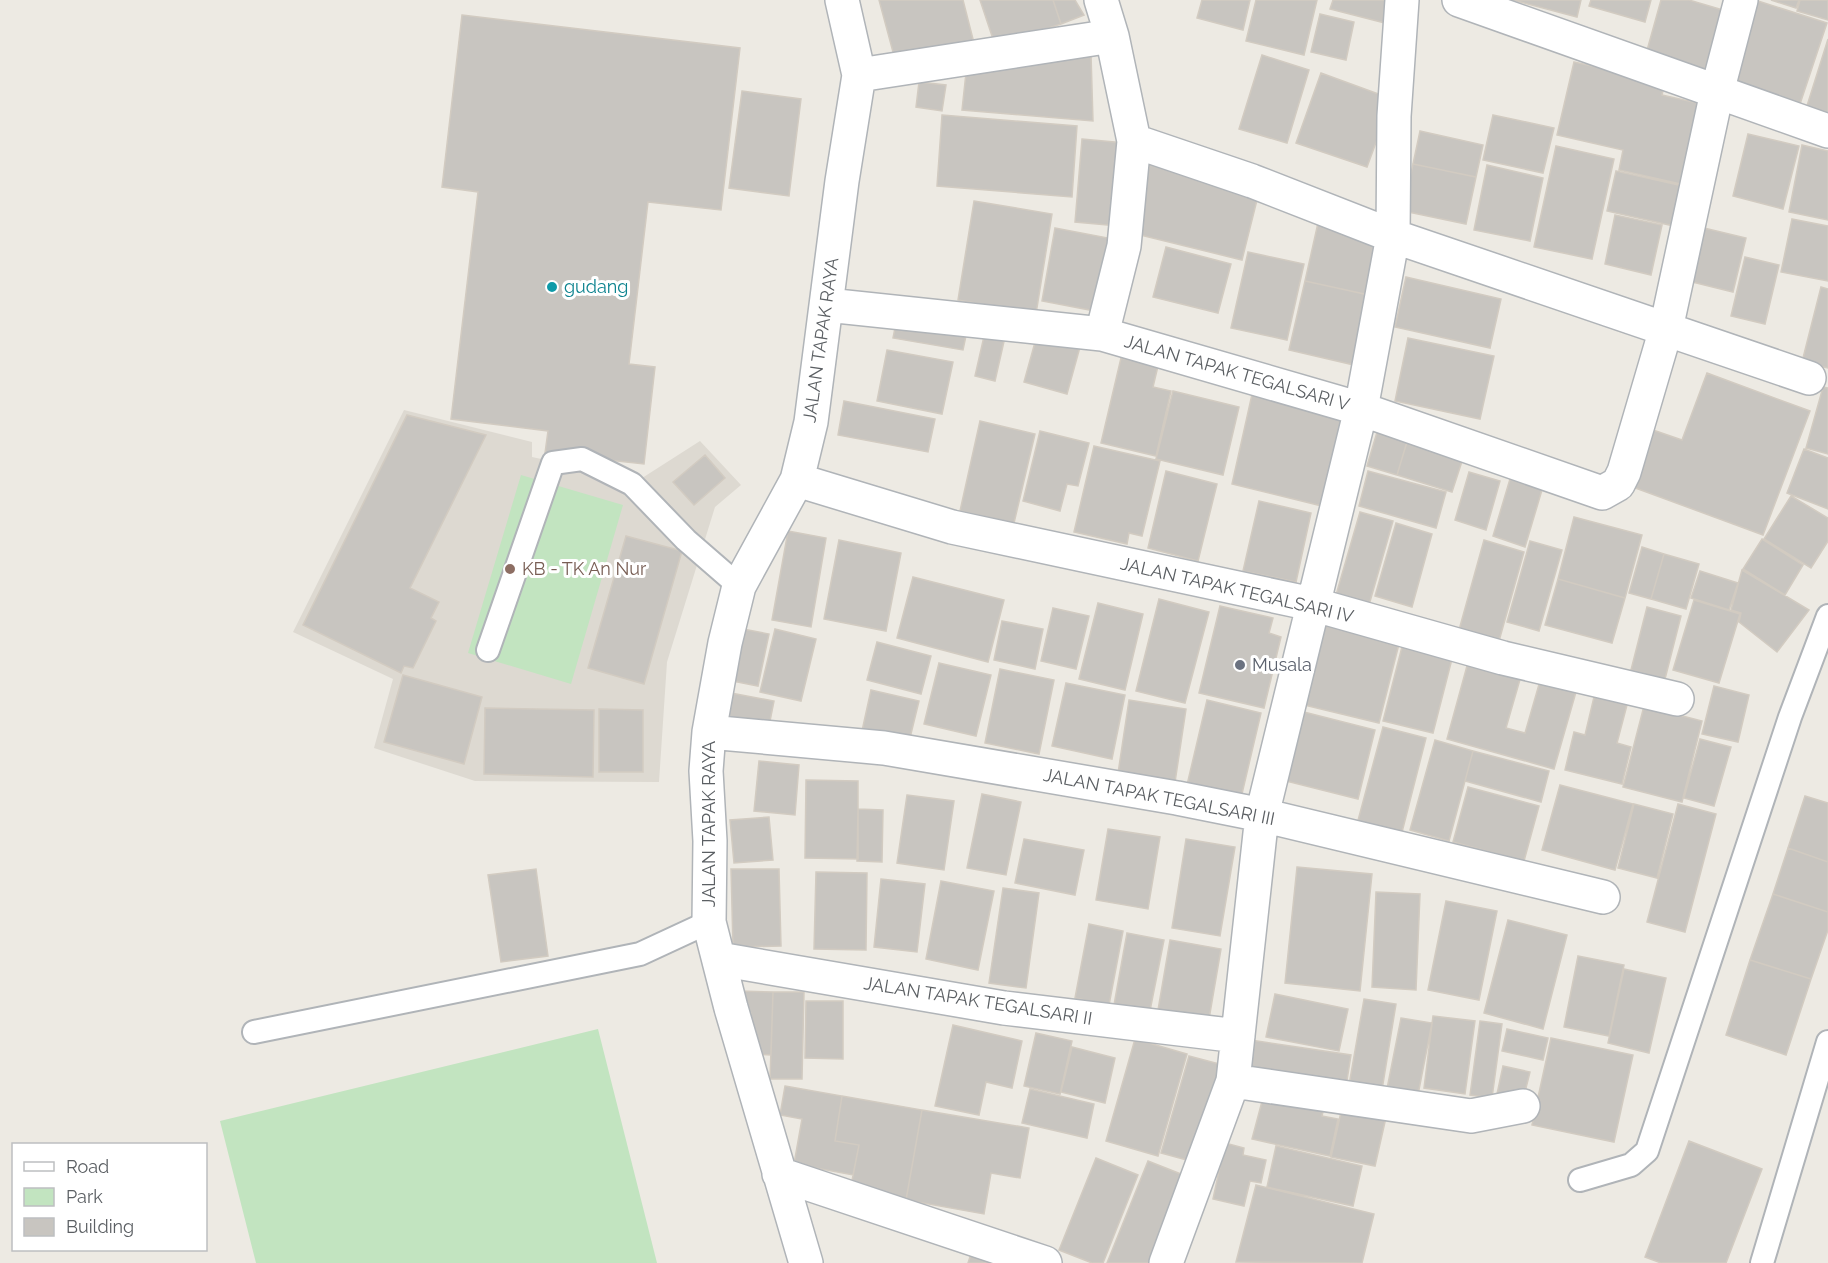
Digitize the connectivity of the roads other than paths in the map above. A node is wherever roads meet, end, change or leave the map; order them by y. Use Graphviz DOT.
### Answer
graph roads {
  1 [pos="842,0"];
  2 [pos="1101,0"];
  3 [pos="1402,0"];
  4 [pos="1459,0"];
  5 [pos="1741,0"];
  6 [pos="1112,36"];
  7 [pos="859,75"];
  8 [pos="1717,92"];
  9 [pos="1828,131"];
  10 [pos="1134,141"];
  11 [pos="1393,236"];
  12 [pos="826,305"];
  13 [pos="1666,329"];
  14 [pos="1102,334"];
  15 [pos="1809,378"];
  16 [pos="1360,409"];
  17 [pos="797,480"];
  18 [pos="739,586"];
  19 [pos="1312,604"];
  20 [pos="1828,616"];
  21 [pos="488,650"];
  22 [pos="1820,662"];
  23 [pos="1677,699"];
  24 [pos="709,732"];
  25 [pos="1262,815"];
  26 [pos="1603,897"];
  27 [pos="709,922"];
  28 [pos="719,959"];
  29 [pos="254,1032"];
  30 [pos="1239,1036"];
  31 [pos="1828,1042"];
  32 [pos="1233,1081"];
  33 [pos="1523,1106"];
  34 [pos="779,1174"];
  35 [pos="1580,1180"];
  36 [pos="806,1263"];
  37 [pos="1045,1263"];
  38 [pos="1166,1263"];
  39 [pos="1762,1263"];
  1 -- 7 [label="street, JALAN TAPAK RAYA"];
  2 -- 6 [label="street"];
  3 -- 11 [label="street"];
  4 -- 8 [label="street"];
  5 -- 8 [label="street"];
  6 -- 7 [label="street"];
  6 -- 10 [label="street"];
  7 -- 12 [label="street, JALAN TAPAK RAYA"];
  8 -- 9 [label="street"];
  8 -- 13 [label="street"];
  10 -- 11 [label="street"];
  10 -- 14 [label="street"];
  11 -- 13 [label="street"];
  11 -- 16 [label="street"];
  12 -- 14 [label="street, JALAN TAPAK TEGALSARI V"];
  12 -- 17 [label="street, JALAN TAPAK RAYA"];
  13 -- 15 [label="street"];
  13 -- 16 [label="street, JALAN TAPAK TEGALSARI V"];
  14 -- 16 [label="street, JALAN TAPAK TEGALSARI V"];
  16 -- 19 [label="street"];
  17 -- 18 [label="street, JALAN TAPAK RAYA"];
  17 -- 19 [label="street, JALAN TAPAK TEGALSARI IV"];
  18 -- 21 [label="lane"];
  18 -- 24 [label="street, JALAN TAPAK RAYA"];
  19 -- 23 [label="street, JALAN TAPAK TEGALSARI IV"];
  19 -- 25 [label="street"];
  20 -- 22 [label="lane"];
  22 -- 35 [label="lane"];
  24 -- 25 [label="street, JALAN TAPAK TEGALSARI III"];
  24 -- 27 [label="street, JALAN TAPAK RAYA"];
  25 -- 26 [label="street, JALAN TAPAK TEGALSARI III"];
  25 -- 30 [label="street"];
  27 -- 28 [label="street, JALAN TAPAK RAYA"];
  27 -- 29 [label="lane"];
  28 -- 30 [label="street, JALAN TAPAK TEGALSARI II"];
  28 -- 34 [label="street, JALAN TAPAK RAYA"];
  30 -- 32 [label="street"];
  31 -- 39 [label="lane"];
  32 -- 33 [label="street"];
  32 -- 38 [label="street"];
  34 -- 36 [label="street, JALAN TAPAK RAYA"];
  34 -- 37 [label="street"];
}
